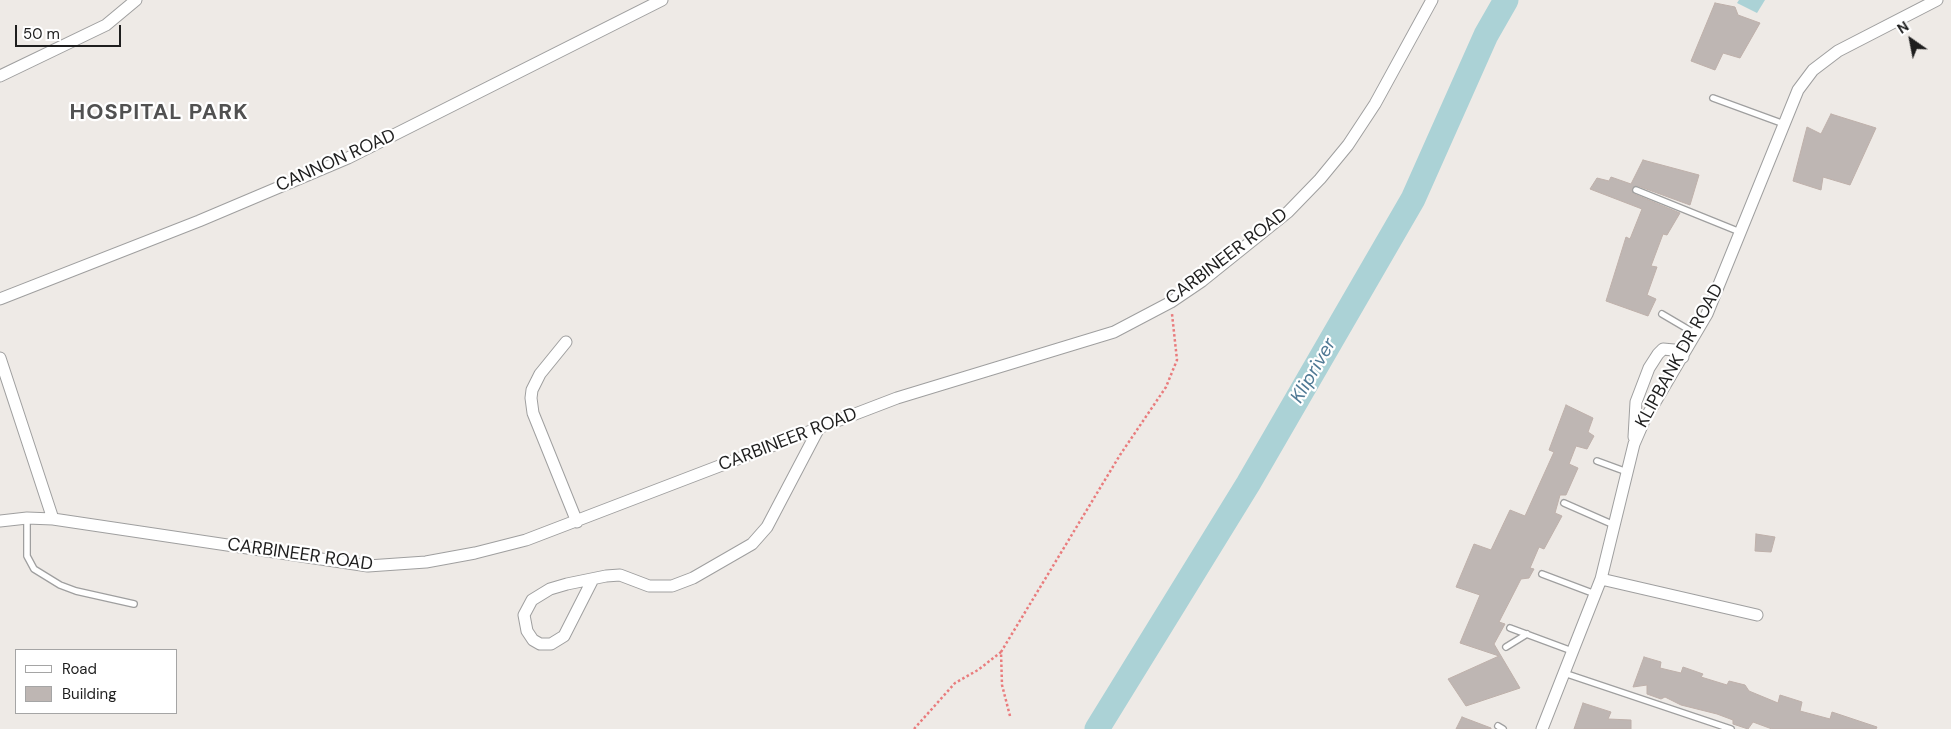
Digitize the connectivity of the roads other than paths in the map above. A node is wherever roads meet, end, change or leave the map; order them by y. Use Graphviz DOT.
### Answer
graph roads {
  1 [pos="136,0"];
  2 [pos="662,0"];
  3 [pos="1432,0"];
  4 [pos="1937,0"];
  5 [pos="0,76"];
  6 [pos="1713,98"];
  7 [pos="1784,124"];
  8 [pos="1636,190"];
  9 [pos="1741,232"];
  10 [pos="0,299"];
  11 [pos="1662,314"];
  12 [pos="1696,334"];
  13 [pos="566,342"];
  14 [pos="1682,357"];
  15 [pos="0,358"];
  16 [pos="819,428"];
  17 [pos="1634,444"];
  18 [pos="1597,461"];
  19 [pos="1627,472"];
  20 [pos="1564,503"];
  21 [pos="27,518"];
  22 [pos="53,519"];
  23 [pos="0,521"];
  24 [pos="577,522"];
  25 [pos="1614,525"];
  26 [pos="1542,574"];
  27 [pos="593,579"];
  28 [pos="1601,579"];
  29 [pos="1595,594"];
  30 [pos="134,604"];
  31 [pos="1757,615"];
  32 [pos="1510,628"];
  33 [pos="1527,634"];
  34 [pos="1506,647"];
  35 [pos="1572,652"];
  36 [pos="1564,673"];
  37 [pos="1542,729"];
  38 [pos="1731,729"];
  1 -- 5 [label="street"];
  2 -- 10 [label="street, CANNON ROAD"];
  3 -- 16 [label="street, CARBINEER ROAD"];
  4 -- 7 [label="street, KLIPBANK DR ROAD"];
  6 -- 7 [label="lane"];
  7 -- 9 [label="street, KLIPBANK DR ROAD"];
  8 -- 9 [label="lane"];
  9 -- 12 [label="street, KLIPBANK DR ROAD"];
  11 -- 12 [label="lane"];
  12 -- 14 [label="street, KLIPBANK DR ROAD"];
  13 -- 24 [label="street"];
  14 -- 17 [label="street, KLIPBANK DR ROAD"];
  14 -- 17 [label="street"];
  15 -- 22 [label="street"];
  16 -- 24 [label="street, CARBINEER ROAD"];
  16 -- 27 [label="street"];
  17 -- 19 [label="street, KLIPBANK DR ROAD"];
  18 -- 19 [label="lane"];
  19 -- 25 [label="street, KLIPBANK DR ROAD"];
  20 -- 25 [label="lane"];
  21 -- 22 [label="street, CARBINEER ROAD"];
  21 -- 23 [label="street, CARBINEER ROAD"];
  21 -- 30 [label="lane"];
  22 -- 24 [label="street, CARBINEER ROAD"];
  25 -- 28 [label="street, KLIPBANK DR ROAD"];
  26 -- 29 [label="lane"];
  27 -- 27 [label="street"];
  28 -- 29 [label="street, KLIPBANK DR ROAD"];
  28 -- 31 [label="street"];
  29 -- 35 [label="street, KLIPBANK DR ROAD"];
  32 -- 33 [label="lane"];
  33 -- 34 [label="lane"];
  33 -- 35 [label="lane"];
  35 -- 36 [label="street, KLIPBANK DR ROAD"];
  36 -- 37 [label="street, KLIPBANK DR ROAD"];
  36 -- 38 [label="lane"];
}
